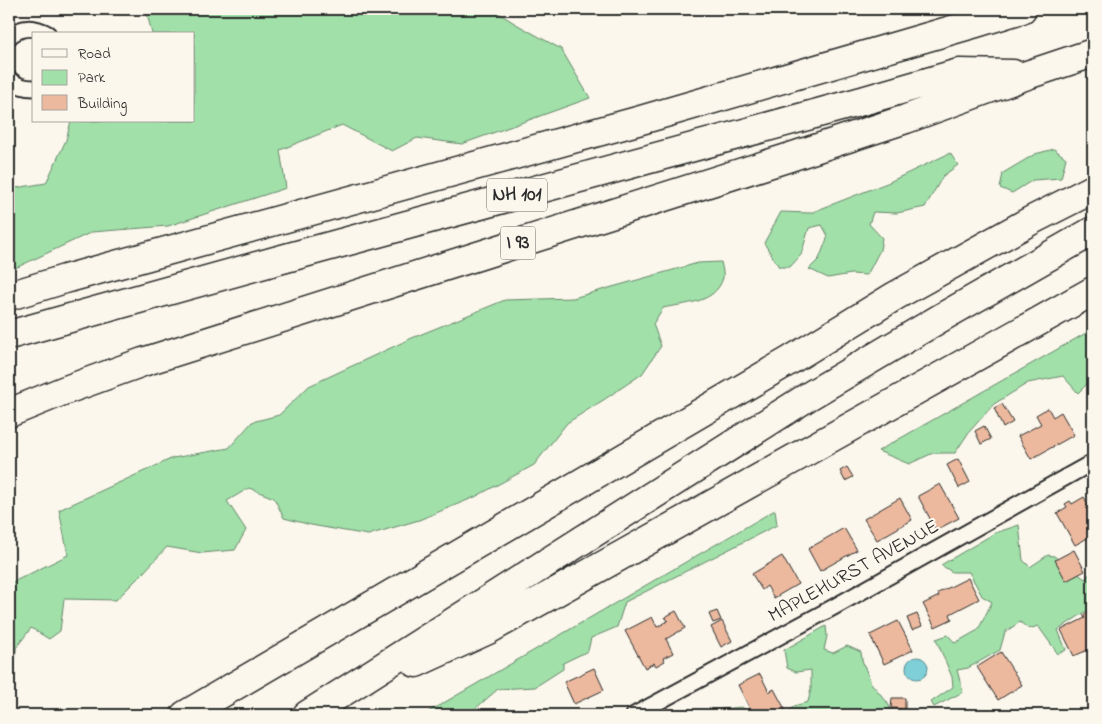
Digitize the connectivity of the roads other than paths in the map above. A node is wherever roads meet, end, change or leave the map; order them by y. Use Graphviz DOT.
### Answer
graph roads {
  1 [pos="1022,9"];
  2 [pos="45,32"];
  3 [pos="9,37"];
  4 [pos="1093,53"];
  5 [pos="1027,75"];
  6 [pos="9,79"];
  7 [pos="32,88"];
  8 [pos="1093,188"];
  9 [pos="1093,231"];
  10 [pos="1093,292"];
  11 [pos="9,296"];
  12 [pos="9,335"];
  13 [pos="9,413"];
  14 [pos="1093,462"];
  15 [pos="312,712"];
  16 [pos="185,715"];
  17 [pos="634,715"];
  1 -- 11 [label="highway"];
  2 -- 3 [label="street"];
  4 -- 5 [label="highway, I 93"];
  5 -- 12 [label="highway, NH 101"];
  5 -- 13 [label="highway, I 93"];
  6 -- 7 [label="street"];
  8 -- 16 [label="highway"];
  9 -- 15 [label="highway"];
  10 -- 15 [label="highway"];
  14 -- 17 [label="street, MAPLEHURST AVENUE"];
}
